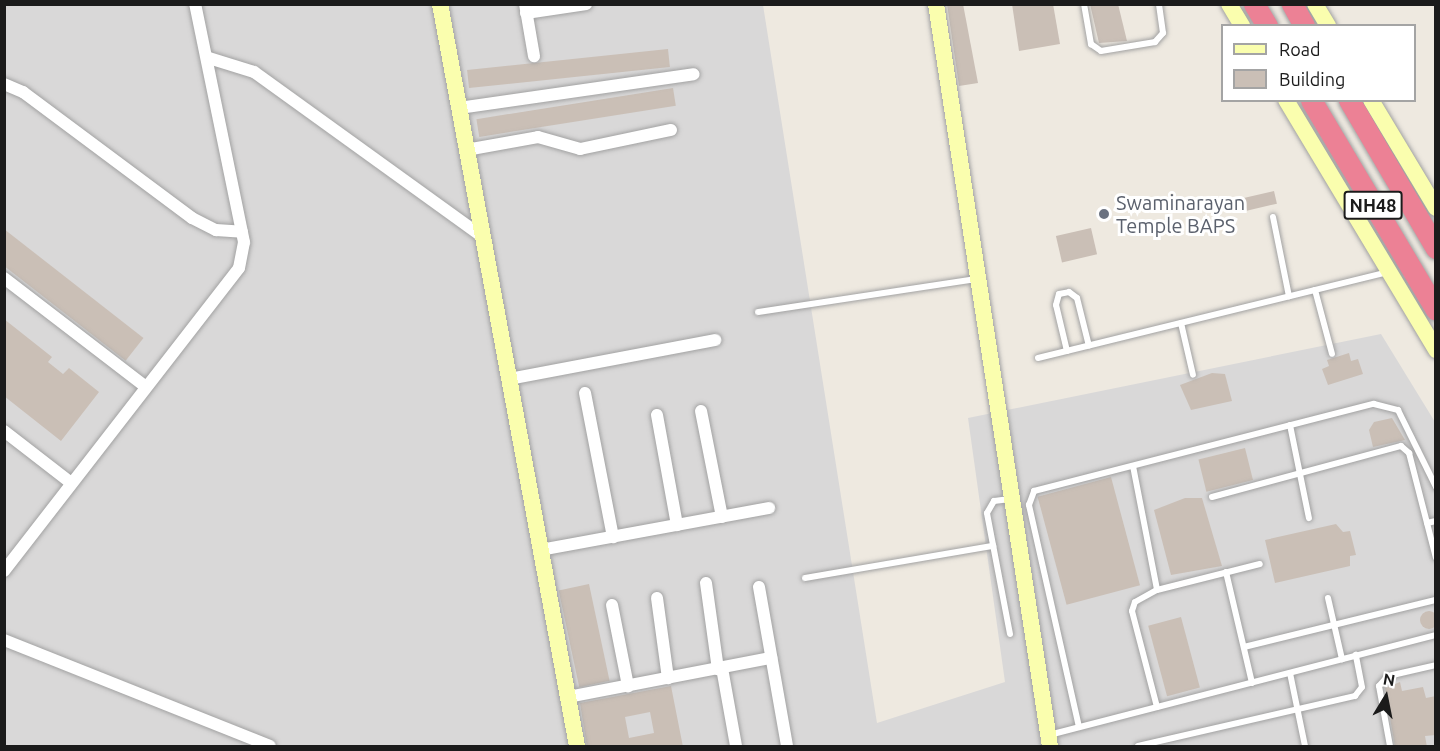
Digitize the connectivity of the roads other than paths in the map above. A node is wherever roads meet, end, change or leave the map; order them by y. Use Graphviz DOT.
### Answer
graph roads {
  1 [pos="195,4"];
  2 [pos="586,4"];
  3 [pos="936,4"];
  4 [pos="1084,4"];
  5 [pos="1159,4"];
  6 [pos="1229,4"];
  7 [pos="1254,4"];
  8 [pos="1292,4"];
  9 [pos="1316,4"];
  10 [pos="442,5"];
  11 [pos="525,9"];
  12 [pos="1241,24"];
  13 [pos="1266,24"];
  14 [pos="1303,24"];
  15 [pos="1327,24"];
  16 [pos="534,56"];
  17 [pos="209,58"];
  18 [pos="694,74"];
  19 [pos="4,84"];
  20 [pos="1287,102"];
  21 [pos="1312,102"];
  22 [pos="1350,102"];
  23 [pos="1372,102"];
  24 [pos="459,108"];
  25 [pos="671,130"];
  26 [pos="466,150"];
  27 [pos="1436,208"];
  28 [pos="1273,217"];
  29 [pos="242,232"];
  30 [pos="483,237"];
  31 [pos="1436,248"];
  32 [pos="1389,272"];
  33 [pos="4,278"];
  34 [pos="980,279"];
  35 [pos="1315,290"];
  36 [pos="1289,296"];
  37 [pos="1436,310"];
  38 [pos="758,312"];
  39 [pos="1181,323"];
  40 [pos="715,340"];
  41 [pos="1089,346"];
  42 [pos="1436,350"];
  43 [pos="1067,351"];
  44 [pos="1332,354"];
  45 [pos="1038,358"];
  46 [pos="1193,375"];
  47 [pos="509,379"];
  48 [pos="146,387"];
  49 [pos="585,393"];
  50 [pos="701,411"];
  51 [pos="657,415"];
  52 [pos="1290,426"];
  53 [pos="4,430"];
  54 [pos="1133,466"];
  55 [pos="1300,473"];
  56 [pos="71,483"];
  57 [pos="1436,487"];
  58 [pos="1212,497"];
  59 [pos="1014,499"];
  60 [pos="769,508"];
  61 [pos="722,517"];
  62 [pos="1309,518"];
  63 [pos="1436,521"];
  64 [pos="1427,523"];
  65 [pos="676,525"];
  66 [pos="613,537"];
  67 [pos="993,546"];
  68 [pos="540,550"];
  69 [pos="1436,558"];
  70 [pos="1260,564"];
  71 [pos="4,571"];
  72 [pos="1226,572"];
  73 [pos="805,578"];
  74 [pos="706,583"];
  75 [pos="759,587"];
  76 [pos="1157,590"];
  77 [pos="657,598"];
  78 [pos="1328,598"];
  79 [pos="1436,600"];
  80 [pos="612,605"];
  81 [pos="1334,627"];
  82 [pos="1010,634"];
  83 [pos="1436,635"];
  84 [pos="4,640"];
  85 [pos="1244,647"];
  86 [pos="1356,656"];
  87 [pos="771,658"];
  88 [pos="1342,659"];
  89 [pos="1436,665"];
  90 [pos="720,668"];
  91 [pos="1290,673"];
  92 [pos="668,678"];
  93 [pos="1252,683"];
  94 [pos="628,686"];
  95 [pos="568,698"];
  96 [pos="1157,707"];
  97 [pos="1297,708"];
  98 [pos="1080,728"];
  99 [pos="1050,741"];
  100 [pos="735,746"];
  101 [pos="1305,746"];
  102 [pos="270,747"];
  103 [pos="577,747"];
  104 [pos="787,747"];
  105 [pos="1138,747"];
  106 [pos="1389,747"];
  1 -- 17 [label="street"];
  2 -- 11 [label="street"];
  3 -- 34 [label="street"];
  4 -- 5 [label="lane"];
  6 -- 12 [label="street"];
  7 -- 13 [label="highway"];
  8 -- 14 [label="highway"];
  9 -- 15 [label="street"];
  10 -- 24 [label="street"];
  11 -- 16 [label="street"];
  17 -- 29 [label="street"];
  17 -- 30 [label="street"];
  18 -- 24 [label="street"];
  19 -- 29 [label="street"];
  20 -- 32 [label="street"];
  21 -- 37 [label="highway, NH48"];
  22 -- 31 [label="highway, NH48"];
  23 -- 27 [label="street"];
  24 -- 26 [label="street"];
  25 -- 26 [label="street"];
  26 -- 30 [label="street"];
  28 -- 36 [label="lane"];
  29 -- 48 [label="street"];
  30 -- 47 [label="street"];
  32 -- 35 [label="lane"];
  32 -- 42 [label="street"];
  33 -- 48 [label="street"];
  34 -- 38 [label="lane"];
  34 -- 59 [label="street"];
  35 -- 36 [label="lane"];
  35 -- 44 [label="lane"];
  36 -- 39 [label="lane"];
  39 -- 41 [label="lane"];
  39 -- 46 [label="lane"];
  40 -- 47 [label="street"];
  41 -- 43 [label="lane"];
  41 -- 43 [label="lane"];
  43 -- 45 [label="lane"];
  47 -- 68 [label="street"];
  48 -- 56 [label="street"];
  49 -- 66 [label="street"];
  50 -- 61 [label="street"];
  51 -- 65 [label="street"];
  52 -- 54 [label="lane"];
  52 -- 55 [label="lane"];
  52 -- 57 [label="lane"];
  53 -- 56 [label="street"];
  54 -- 76 [label="lane"];
  54 -- 98 [label="lane"];
  55 -- 58 [label="lane"];
  55 -- 62 [label="lane"];
  55 -- 64 [label="lane"];
  56 -- 71 [label="street"];
  59 -- 67 [label="lane"];
  59 -- 99 [label="street"];
  60 -- 61 [label="street"];
  61 -- 65 [label="street"];
  63 -- 64 [label="lane"];
  64 -- 69 [label="lane"];
  65 -- 66 [label="street"];
  66 -- 68 [label="street"];
  67 -- 73 [label="lane"];
  67 -- 82 [label="lane"];
  68 -- 95 [label="street"];
  70 -- 72 [label="lane"];
  72 -- 76 [label="lane"];
  72 -- 85 [label="lane"];
  74 -- 90 [label="street"];
  75 -- 87 [label="street"];
  76 -- 96 [label="lane"];
  77 -- 92 [label="street"];
  78 -- 81 [label="lane"];
  79 -- 81 [label="lane"];
  80 -- 94 [label="street"];
  81 -- 85 [label="lane"];
  81 -- 88 [label="lane"];
  83 -- 86 [label="lane"];
  84 -- 102 [label="street"];
  85 -- 93 [label="lane"];
  86 -- 88 [label="lane"];
  86 -- 97 [label="lane"];
  87 -- 90 [label="street"];
  87 -- 104 [label="street"];
  88 -- 91 [label="lane"];
  89 -- 106 [label="lane"];
  90 -- 92 [label="street"];
  90 -- 100 [label="street"];
  91 -- 93 [label="lane"];
  91 -- 97 [label="lane"];
  92 -- 94 [label="street"];
  93 -- 96 [label="lane"];
  94 -- 95 [label="street"];
  95 -- 103 [label="street"];
  96 -- 98 [label="lane"];
  97 -- 101 [label="lane"];
  97 -- 105 [label="lane"];
  98 -- 99 [label="lane"];
}
